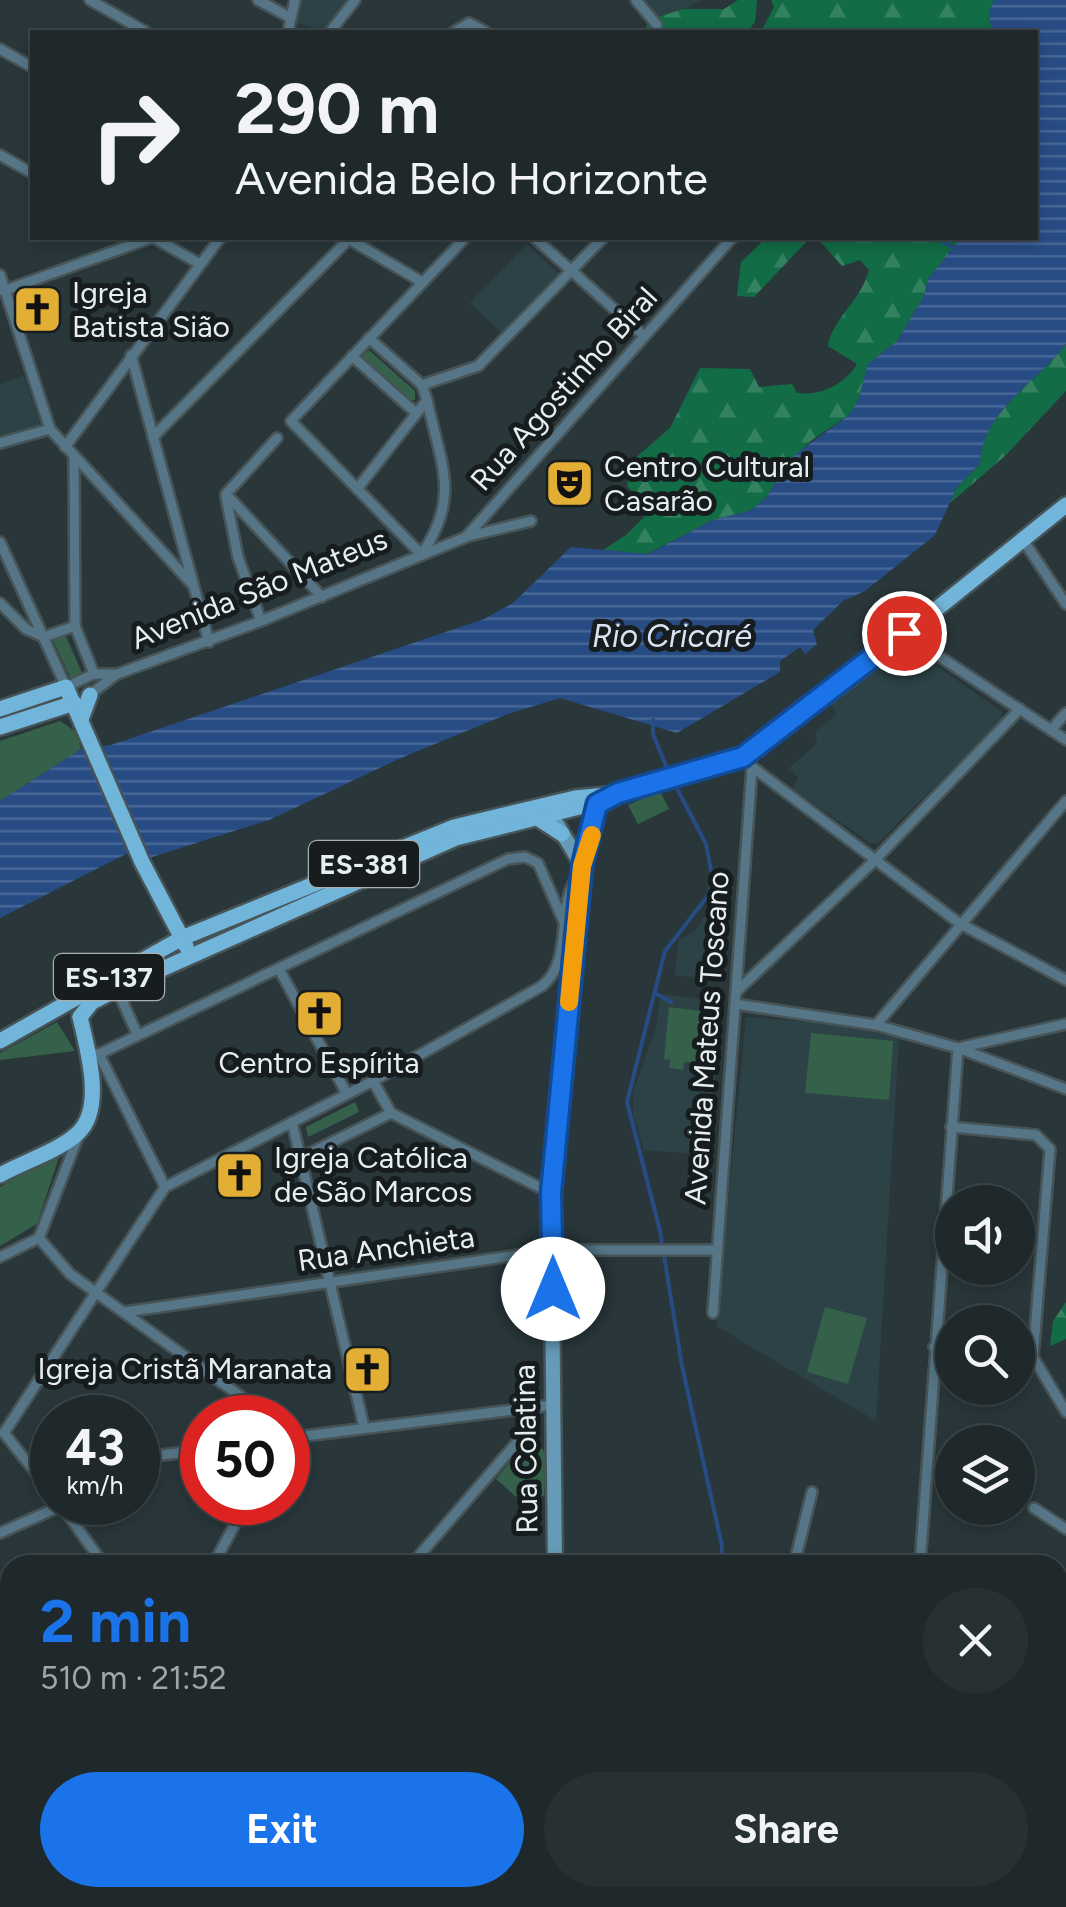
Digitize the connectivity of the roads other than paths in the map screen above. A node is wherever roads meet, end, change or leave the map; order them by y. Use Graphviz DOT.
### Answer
graph roads {
  1 [pos="90,0"];
  2 [pos="258,0"];
  3 [pos="295,0"];
  4 [pos="355,0"];
  5 [pos="636,0"];
  6 [pos="291,18"];
  7 [pos="657,24"];
  8 [pos="142,30"];
  9 [pos="288,30"];
  10 [pos="332,30"];
  11 [pos="456,30"];
  12 [pos="482,30"];
  13 [pos="0,49"];
  14 [pos="30,66"];
  15 [pos="0,155"];
  16 [pos="30,171"];
  17 [pos="146,240"];
  18 [pos="156,240"];
  19 [pos="218,240"];
  20 [pos="347,240"];
  21 [pos="352,240"];
  22 [pos="463,240"];
  23 [pos="537,240"];
  24 [pos="601,240"];
  25 [pos="730,240"];
  26 [pos="200,264"];
  27 [pos="572,270"];
  28 [pos="0,274"];
  29 [pos="422,282"];
  30 [pos="3,291"];
  31 [pos="644,336"];
  32 [pos="370,338"];
  33 [pos="131,355"];
  34 [pos="352,356"];
  35 [pos="422,385"];
  36 [pos="427,400"];
  37 [pos="416,414"];
  38 [pos="50,429"];
  39 [pos="153,437"];
  40 [pos="277,438"];
  41 [pos="0,443"];
  42 [pos="65,447"];
  43 [pos="74,458"];
  44 [pos="357,488"];
  45 [pos="226,494"];
  46 [pos="1066,505"];
  47 [pos="532,520"];
  48 [pos="255,525"];
  49 [pos="234,535"];
  50 [pos="466,537"];
  51 [pos="1023,540"];
  52 [pos="0,542"];
  53 [pos="421,554"];
  54 [pos="191,583"];
  55 [pos="322,597"];
  56 [pos="0,602"];
  57 [pos="1066,604"];
  58 [pos="261,622"];
  59 [pos="75,626"];
  60 [pos="904,633"];
  61 [pos="44,636"];
  62 [pos="209,642"];
  63 [pos="94,674"];
  64 [pos="117,674"];
  65 [pos="66,687"];
  66 [pos="90,695"];
  67 [pos="74,703"];
  68 [pos="0,709"];
  69 [pos="50,709"];
  70 [pos="1020,709"];
  71 [pos="1066,713"];
  72 [pos="84,725"];
  73 [pos="0,726"];
  74 [pos="1051,730"];
  75 [pos="1066,740"];
  76 [pos="748,762"];
  77 [pos="597,800"];
  78 [pos="1066,801"];
  79 [pos="548,813"];
  80 [pos="595,825"];
  81 [pos="562,834"];
  82 [pos="875,860"];
  83 [pos="582,868"];
  84 [pos="564,922"];
  85 [pos="959,924"];
  86 [pos="182,938"];
  87 [pos="190,956"];
  88 [pos="279,969"];
  89 [pos="1066,980"];
  90 [pos="116,989"];
  91 [pos="736,992"];
  92 [pos="735,1004"];
  93 [pos="80,1017"];
  94 [pos="38,1020"];
  95 [pos="876,1024"];
  96 [pos="1066,1024"];
  97 [pos="137,1034"];
  98 [pos="0,1041"];
  99 [pos="958,1048"];
  100 [pos="94,1054"];
  101 [pos="373,1080"];
  102 [pos="1066,1090"];
  103 [pos="347,1094"];
  104 [pos="391,1113"];
  105 [pos="292,1122"];
  106 [pos="951,1127"];
  107 [pos="79,1132"];
  108 [pos="302,1157"];
  109 [pos="0,1174"];
  110 [pos="165,1187"];
  111 [pos="551,1193"];
  112 [pos="39,1238"];
  113 [pos="553,1250"];
  114 [pos="716,1250"];
  115 [pos="0,1257"];
  116 [pos="332,1281"];
  117 [pos="95,1292"];
  118 [pos="124,1312"];
  119 [pos="713,1313"];
  120 [pos="1035,1333"];
  121 [pos="934,1347"];
  122 [pos="1035,1360"];
  123 [pos="240,1395"];
  124 [pos="553,1405"];
  125 [pos="534,1407"];
  126 [pos="1066,1412"];
  127 [pos="553,1424"];
  128 [pos="532,1425"];
  129 [pos="364,1427"];
  130 [pos="2,1433"];
  131 [pos="310,1435"];
  132 [pos="30,1463"];
  133 [pos="812,1492"];
  134 [pos="1035,1509"];
  135 [pos="30,1518"];
  136 [pos="75,1525"];
  137 [pos="234,1525"];
  138 [pos="1066,1529"];
  139 [pos="0,1533"];
  140 [pos="97,1555"];
  141 [pos="218,1555"];
  142 [pos="420,1555"];
  143 [pos="555,1555"];
  144 [pos="796,1555"];
  145 [pos="921,1555"];
  1 -- 8 [label="street"];
  2 -- 6 [label="street"];
  3 -- 6 [label="street"];
  4 -- 10 [label="street"];
  5 -- 7 [label="street"];
  6 -- 9 [label="street"];
  11 -- 12 [label="street"];
  13 -- 14 [label="street"];
  15 -- 16 [label="street"];
  17 -- 30 [label="street"];
  18 -- 26 [label="street"];
  19 -- 26 [label="street"];
  20 -- 39 [label="street"];
  21 -- 29 [label="street"];
  22 -- 29 [label="street"];
  23 -- 27 [label="street"];
  24 -- 27 [label="street"];
  25 -- 31 [label="street, Rua Agostinho Biral"];
  26 -- 33 [label="street"];
  27 -- 31 [label="street"];
  27 -- 35 [label="street"];
  28 -- 30 [label="street"];
  29 -- 32 [label="street"];
  30 -- 38 [label="street"];
  31 -- 50 [label="street, Rua Agostinho Biral"];
  32 -- 34 [label="street"];
  32 -- 35 [label="street"];
  33 -- 39 [label="street"];
  33 -- 42 [label="street"];
  34 -- 37 [label="street"];
  34 -- 44 [label="street"];
  35 -- 36 [label="street"];
  36 -- 37 [label="street"];
  36 -- 53 [label="street"];
  37 -- 44 [label="street"];
  38 -- 41 [label="street"];
  38 -- 42 [label="street"];
  39 -- 54 [label="street"];
  40 -- 45 [label="street"];
  42 -- 43 [label="street"];
  43 -- 54 [label="street"];
  43 -- 59 [label="street"];
  44 -- 53 [label="street"];
  45 -- 48 [label="street"];
  45 -- 49 [label="street"];
  46 -- 51 [label="main road"];
  47 -- 50 [label="street"];
  48 -- 49 [label="street"];
  48 -- 55 [label="street"];
  49 -- 58 [label="street"];
  50 -- 53 [label="street, Rua Agostinho Biral"];
  51 -- 57 [label="street"];
  51 -- 60 [label="main road"];
  52 -- 61 [label="street"];
  53 -- 55 [label="street, Avenida São Mateus"];
  54 -- 62 [label="street"];
  55 -- 58 [label="street, Avenida São Mateus"];
  56 -- 61 [label="street"];
  58 -- 62 [label="street, Avenida São Mateus"];
  59 -- 61 [label="street"];
  59 -- 63 [label="street"];
  60 -- 70 [label="street"];
  60 -- 76 [label="main road"];
  61 -- 65 [label="street"];
  62 -- 64 [label="street, Avenida São Mateus"];
  63 -- 64 [label="street, Avenida São Mateus"];
  63 -- 65 [label="street, Avenida São Mateus"];
  64 -- 66 [label="street, Avenida São Mateus"];
  65 -- 67 [label="main road"];
  65 -- 68 [label="main road, Avenida São Mateus"];
  66 -- 67 [label="street, Avenida São Mateus"];
  66 -- 72 [label="main road"];
  67 -- 69 [label="main road"];
  67 -- 72 [label="main road"];
  69 -- 72 [label="main road"];
  69 -- 73 [label="main road"];
  70 -- 74 [label="street"];
  70 -- 82 [label="street"];
  71 -- 74 [label="street"];
  72 -- 86 [label="main road"];
  74 -- 75 [label="street"];
  76 -- 77 [label="main road"];
  76 -- 82 [label="street"];
  76 -- 91 [label="street, Avenida Mateus Toscano"];
  77 -- 79 [label="main road"];
  77 -- 80 [label="main road, Rua Colatina"];
  78 -- 85 [label="street"];
  79 -- 81 [label="main road"];
  79 -- 86 [label="main road, ES-381"];
  79 -- 87 [label="main road, ES-381"];
  80 -- 81 [label="main road"];
  80 -- 83 [label="main road, Rua Colatina"];
  81 -- 83 [label="main road"];
  82 -- 85 [label="street"];
  82 -- 91 [label="street"];
  83 -- 84 [label="street"];
  83 -- 111 [label="main road, Rua Colatina"];
  84 -- 88 [label="street"];
  84 -- 101 [label="street"];
  85 -- 89 [label="street"];
  85 -- 95 [label="street"];
  86 -- 87 [label="main road"];
  86 -- 94 [label="main road, ES-137"];
  87 -- 90 [label="main road, ES-137"];
  88 -- 97 [label="street"];
  88 -- 103 [label="street"];
  90 -- 93 [label="main road, ES-137"];
  90 -- 97 [label="street"];
  91 -- 92 [label="street, Avenida Mateus Toscano"];
  92 -- 95 [label="street"];
  92 -- 114 [label="street, Avenida Mateus Toscano"];
  93 -- 94 [label="main road"];
  93 -- 100 [label="main road, ES-137"];
  94 -- 98 [label="main road, ES-137"];
  95 -- 99 [label="street"];
  96 -- 99 [label="street"];
  97 -- 100 [label="street"];
  99 -- 102 [label="street"];
  99 -- 106 [label="street"];
  100 -- 107 [label="main road, ES-137"];
  100 -- 110 [label="street"];
  101 -- 103 [label="street"];
  101 -- 104 [label="street"];
  103 -- 105 [label="street"];
  104 -- 108 [label="street"];
  104 -- 111 [label="street"];
  105 -- 108 [label="street"];
  105 -- 110 [label="street"];
  106 -- 120 [label="street"];
  106 -- 121 [label="street"];
  107 -- 109 [label="main road"];
  107 -- 112 [label="street"];
  108 -- 116 [label="street"];
  110 -- 117 [label="street"];
  111 -- 113 [label="main road, Rua Colatina"];
  112 -- 115 [label="street"];
  112 -- 117 [label="street"];
  113 -- 114 [label="street, Rua Anchieta"];
  113 -- 116 [label="street, Rua Anchieta"];
  113 -- 124 [label="main road, Rua Colatina"];
  114 -- 119 [label="street, Avenida Mateus Toscano"];
  116 -- 118 [label="street, Rua Anchieta"];
  116 -- 129 [label="street"];
  117 -- 118 [label="street"];
  117 -- 130 [label="street"];
  118 -- 123 [label="street"];
  121 -- 145 [label="street"];
  122 -- 126 [label="street"];
  124 -- 125 [label="street"];
  124 -- 127 [label="main road, Rua Colatina"];
  125 -- 128 [label="street"];
  125 -- 129 [label="street"];
  127 -- 128 [label="street"];
  127 -- 143 [label="main road, Rua Colatina"];
  128 -- 142 [label="street"];
  129 -- 131 [label="street"];
  130 -- 132 [label="street"];
  133 -- 144 [label="street"];
  134 -- 138 [label="street"];
  135 -- 139 [label="street"];
  136 -- 140 [label="street"];
  137 -- 141 [label="street"];
}
